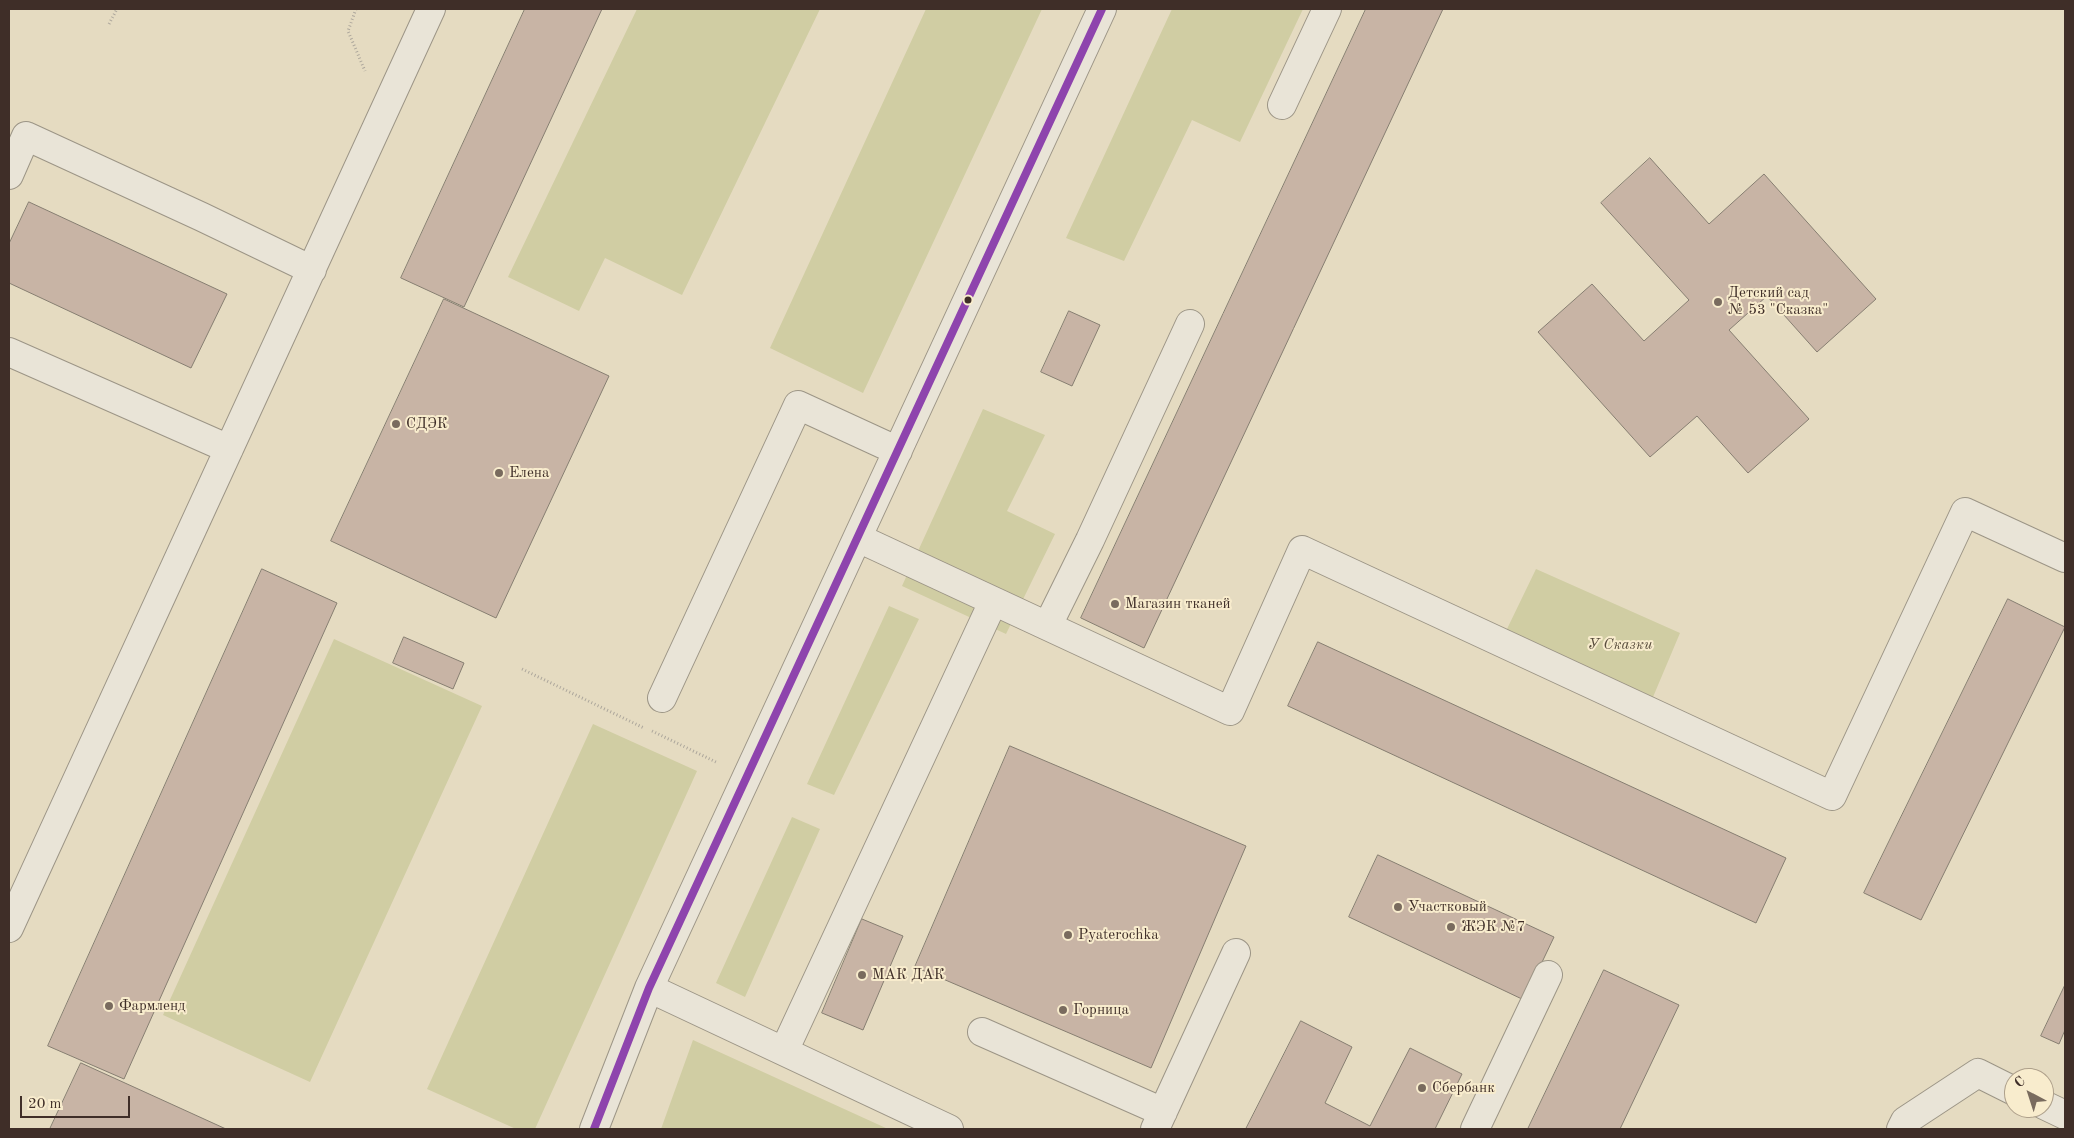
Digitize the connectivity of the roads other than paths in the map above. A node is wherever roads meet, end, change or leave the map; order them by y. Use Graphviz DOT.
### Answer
graph roads {
  1 [pos="432,9"];
  2 [pos="1102,9"];
  3 [pos="1327,9"];
  4 [pos="1282,105"];
  5 [pos="9,175"];
  6 [pos="312,270"];
  7 [pos="1190,324"];
  8 [pos="9,352"];
  9 [pos="229,449"];
  10 [pos="898,451"];
  11 [pos="858,538"];
  12 [pos="2065,558"];
  13 [pos="993,602"];
  14 [pos="1048,626"];
  15 [pos="662,698"];
  16 [pos="9,928"];
  17 [pos="1236,953"];
  18 [pos="1548,975"];
  19 [pos="649,988"];
  20 [pos="982,1032"];
  21 [pos="784,1052"];
  22 [pos="2004,1085"];
  23 [pos="1159,1120"];
  24 [pos="1903,1125"];
  25 [pos="594,1129"];
  26 [pos="949,1129"];
  27 [pos="1475,1129"];
  1 -- 6 [label="street"];
  2 -- 10 [label="street"];
  3 -- 4 [label="street"];
  5 -- 6 [label="street"];
  6 -- 9 [label="street"];
  7 -- 14 [label="street"];
  8 -- 9 [label="street"];
  9 -- 16 [label="street"];
  10 -- 11 [label="street"];
  10 -- 15 [label="street"];
  11 -- 13 [label="street"];
  11 -- 19 [label="street"];
  12 -- 14 [label="street"];
  13 -- 14 [label="street"];
  13 -- 21 [label="street"];
  17 -- 23 [label="street"];
  18 -- 27 [label="street"];
  19 -- 21 [label="street"];
  19 -- 25 [label="street"];
  20 -- 23 [label="street"];
  21 -- 26 [label="street"];
  22 -- 24 [label="street"];
}
